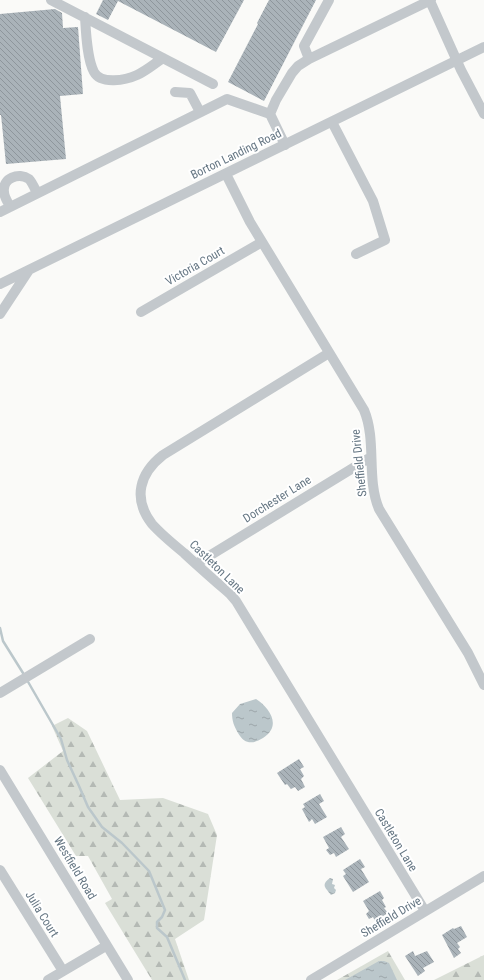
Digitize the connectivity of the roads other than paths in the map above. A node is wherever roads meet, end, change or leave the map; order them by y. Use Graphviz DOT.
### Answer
graph roads {
  1 [pos="51,0"];
  2 [pos="328,0"];
  3 [pos="431,0"];
  4 [pos="85,18"];
  5 [pos="484,48"];
  6 [pos="163,58"];
  7 [pos="309,59"];
  8 [pos="457,61"];
  9 [pos="213,84"];
  10 [pos="175,92"];
  11 [pos="200,112"];
  12 [pos="270,114"];
  13 [pos="484,114"];
  14 [pos="332,122"];
  15 [pos="285,145"];
  16 [pos="226,174"];
  17 [pos="37,193"];
  18 [pos="10,207"];
  19 [pos="0,212"];
  20 [pos="262,242"];
  21 [pos="356,254"];
  22 [pos="29,270"];
  23 [pos="0,284"];
  24 [pos="141,312"];
  25 [pos="0,314"];
  26 [pos="329,353"];
  27 [pos="371,457"];
  28 [pos="196,564"];
  29 [pos="90,639"];
  30 [pos="479,662"];
  31 [pos="484,685"];
  32 [pos="0,693"];
  33 [pos="0,770"];
  34 [pos="0,870"];
  35 [pos="484,876"];
  36 [pos="425,911"];
  37 [pos="106,946"];
  38 [pos="63,971"];
  39 [pos="48,980"];
  40 [pos="128,980"];
  41 [pos="311,980"];
  1 -- 4 [label="street"];
  2 -- 7 [label="street"];
  3 -- 7 [label="street"];
  3 -- 8 [label="street"];
  4 -- 6 [label="street"];
  4 -- 6 [label="street"];
  5 -- 8 [label="street, Borton Landing Road"];
  6 -- 9 [label="street"];
  7 -- 12 [label="street"];
  8 -- 13 [label="street"];
  8 -- 14 [label="street, Borton Landing Road"];
  10 -- 11 [label="street"];
  11 -- 12 [label="street"];
  11 -- 17 [label="street"];
  12 -- 15 [label="street"];
  14 -- 15 [label="street, Borton Landing Road"];
  14 -- 21 [label="street"];
  15 -- 16 [label="street, Borton Landing Road"];
  16 -- 20 [label="street, Sheffield Drive"];
  16 -- 22 [label="street, Borton Landing Road"];
  17 -- 18 [label="street"];
  17 -- 18 [label="street"];
  18 -- 19 [label="street"];
  20 -- 24 [label="street, Victoria Court"];
  20 -- 26 [label="street, Sheffield Drive"];
  22 -- 23 [label="street, Borton Landing Road"];
  22 -- 25 [label="street"];
  26 -- 27 [label="street, Sheffield Drive"];
  26 -- 28 [label="street, Castleton Lane"];
  27 -- 28 [label="street, Dorchester Lane"];
  27 -- 30 [label="street, Sheffield Drive"];
  28 -- 36 [label="street, Castleton Lane"];
  29 -- 32 [label="street"];
  30 -- 31 [label="street, Sheffield Drive"];
  33 -- 37 [label="street, Westfield Road"];
  34 -- 38 [label="street, Julia Court"];
  35 -- 36 [label="street, Sheffield Drive"];
  36 -- 41 [label="street, Sheffield Drive"];
  37 -- 38 [label="street"];
  37 -- 40 [label="street, Westfield Road"];
  38 -- 39 [label="street"];
}
